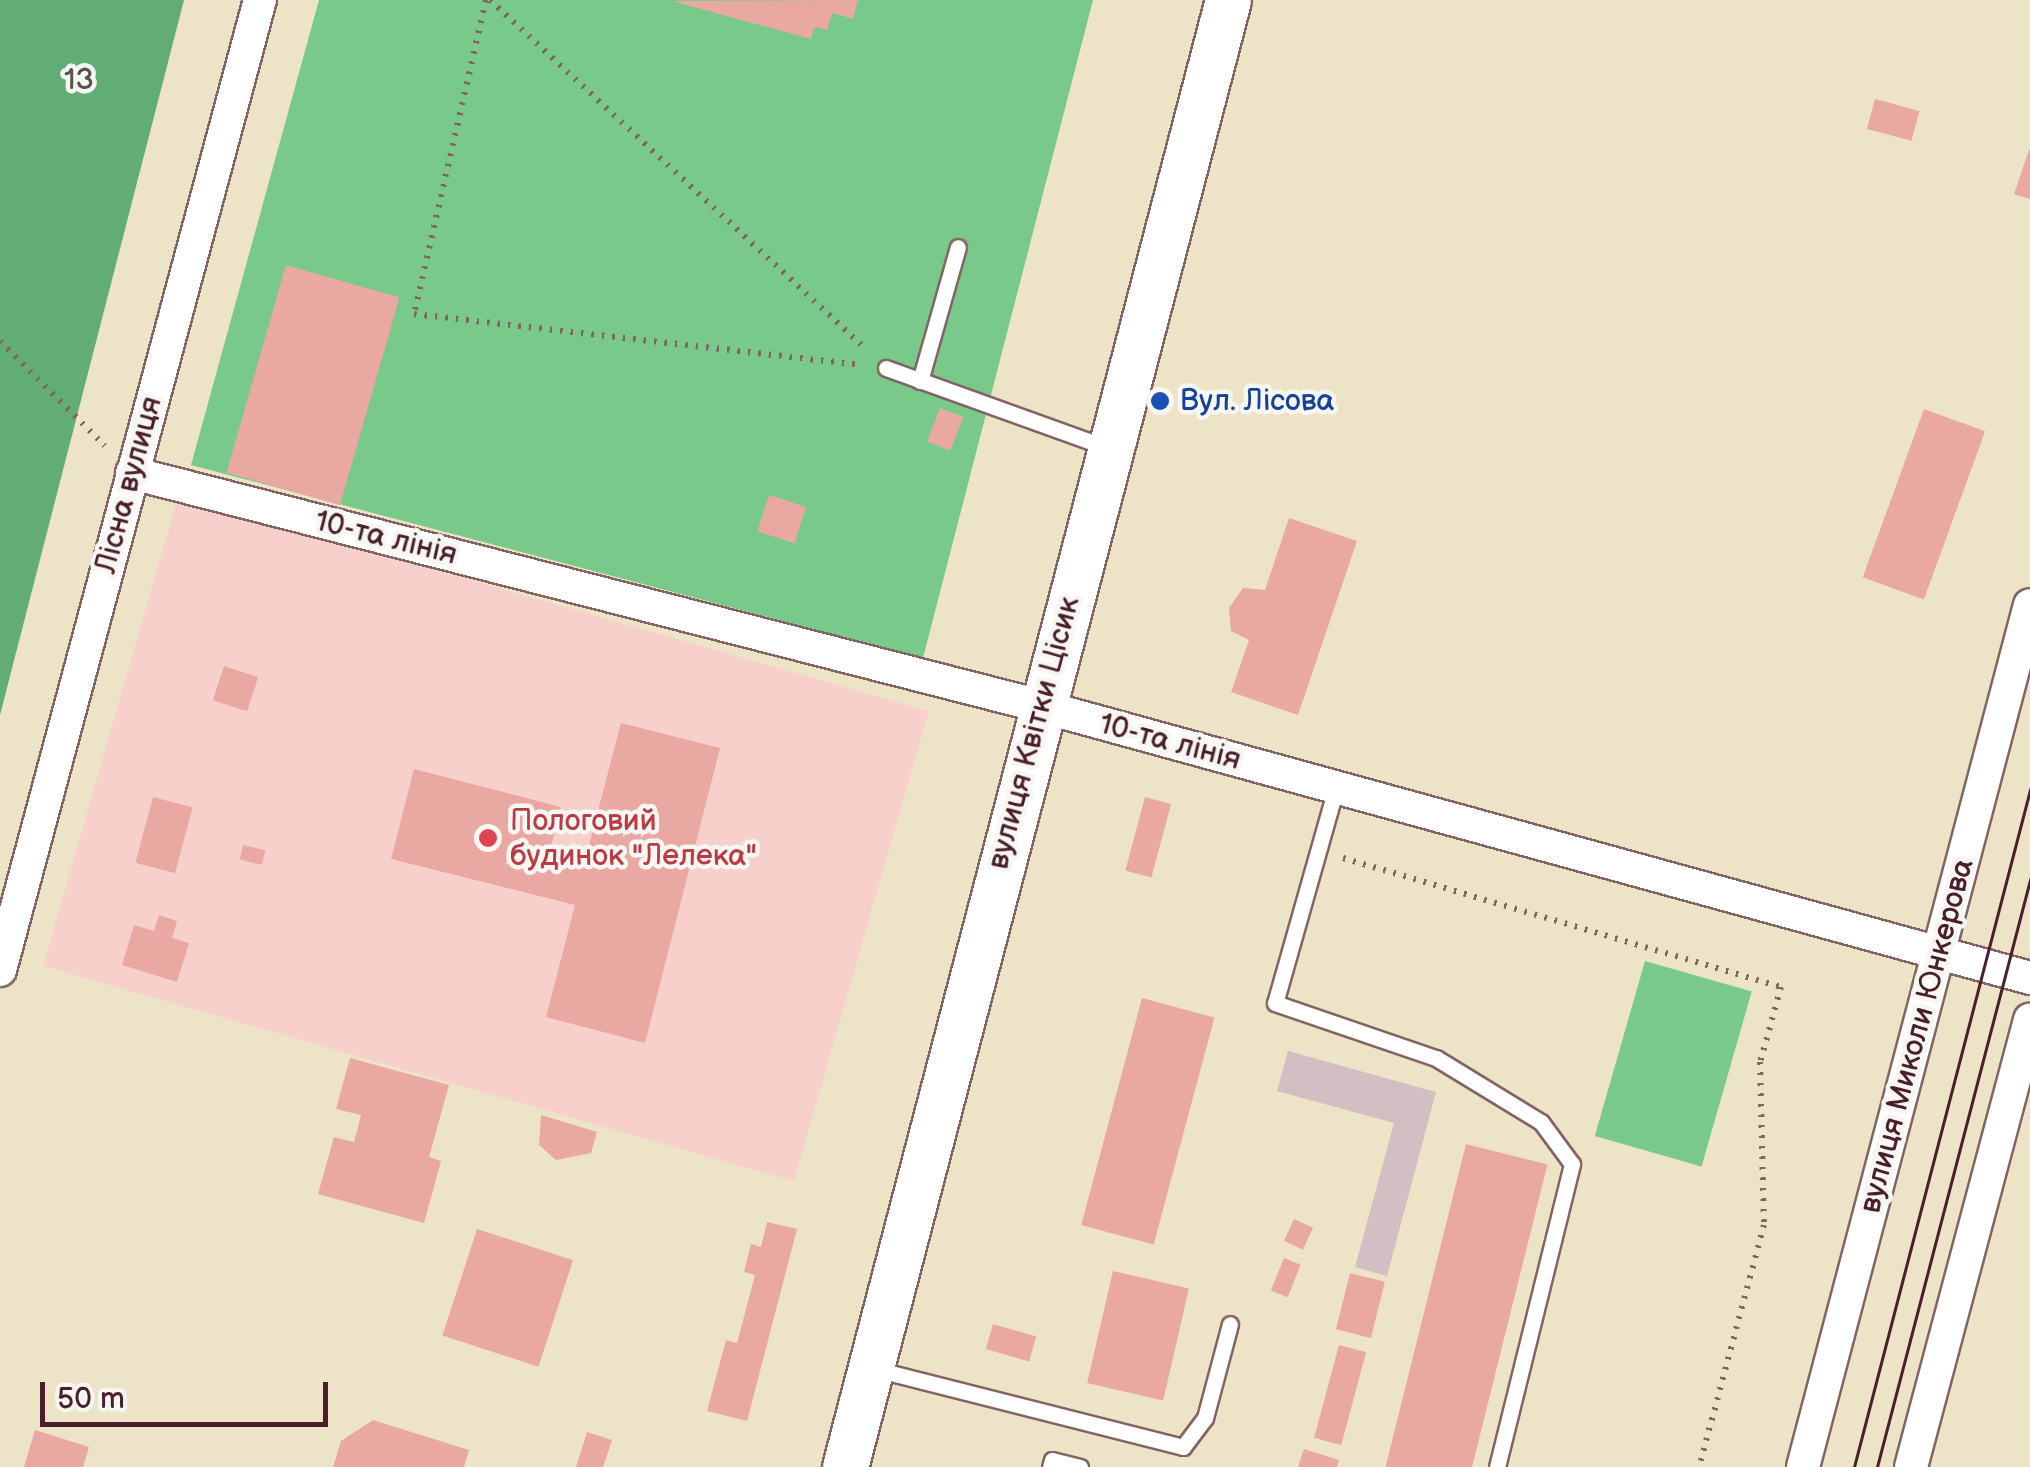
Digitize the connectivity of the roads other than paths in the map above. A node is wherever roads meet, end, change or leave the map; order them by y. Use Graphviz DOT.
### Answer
graph roads {
  1 [pos="260,0"];
  2 [pos="1228,0"];
  3 [pos="958,247"];
  4 [pos="886,368"];
  5 [pos="920,381"];
  6 [pos="1108,448"];
  7 [pos="132,472"];
  8 [pos="2030,605"];
  9 [pos="1040,706"];
  10 [pos="1334,795"];
  11 [pos="1939,954"];
  12 [pos="0,970"];
  13 [pos="2030,978"];
  14 [pos="2030,1020"];
  15 [pos="1230,1324"];
  16 [pos="870,1368"];
  17 [pos="845,1467"];
  18 [pos="1050,1467"];
  19 [pos="1080,1467"];
  20 [pos="1496,1467"];
  21 [pos="1803,1467"];
  22 [pos="1911,1467"];
  1 -- 7 [label="street, Лісна вулиця"];
  2 -- 6 [label="street, вулиця Квітки Цісик"];
  3 -- 5 [label="lane"];
  4 -- 5 [label="lane"];
  5 -- 6 [label="lane"];
  6 -- 9 [label="street, вулиця Квітки Цісик"];
  7 -- 9 [label="street, 10-та лінія"];
  7 -- 12 [label="street, Лісна вулиця"];
  8 -- 11 [label="street, вулиця Миколи Юнкерова"];
  9 -- 11 [label="street, 10-та лінія"];
  9 -- 16 [label="street, вулиця Квітки Цісик"];
  10 -- 20 [label="lane"];
  11 -- 13 [label="street, 10-та лінія"];
  11 -- 21 [label="street, вулиця Миколи Юнкерова"];
  14 -- 22 [label="street"];
  15 -- 16 [label="lane"];
  16 -- 17 [label="street, вулиця Квітки Цісик"];
  18 -- 19 [label="lane"];
}
